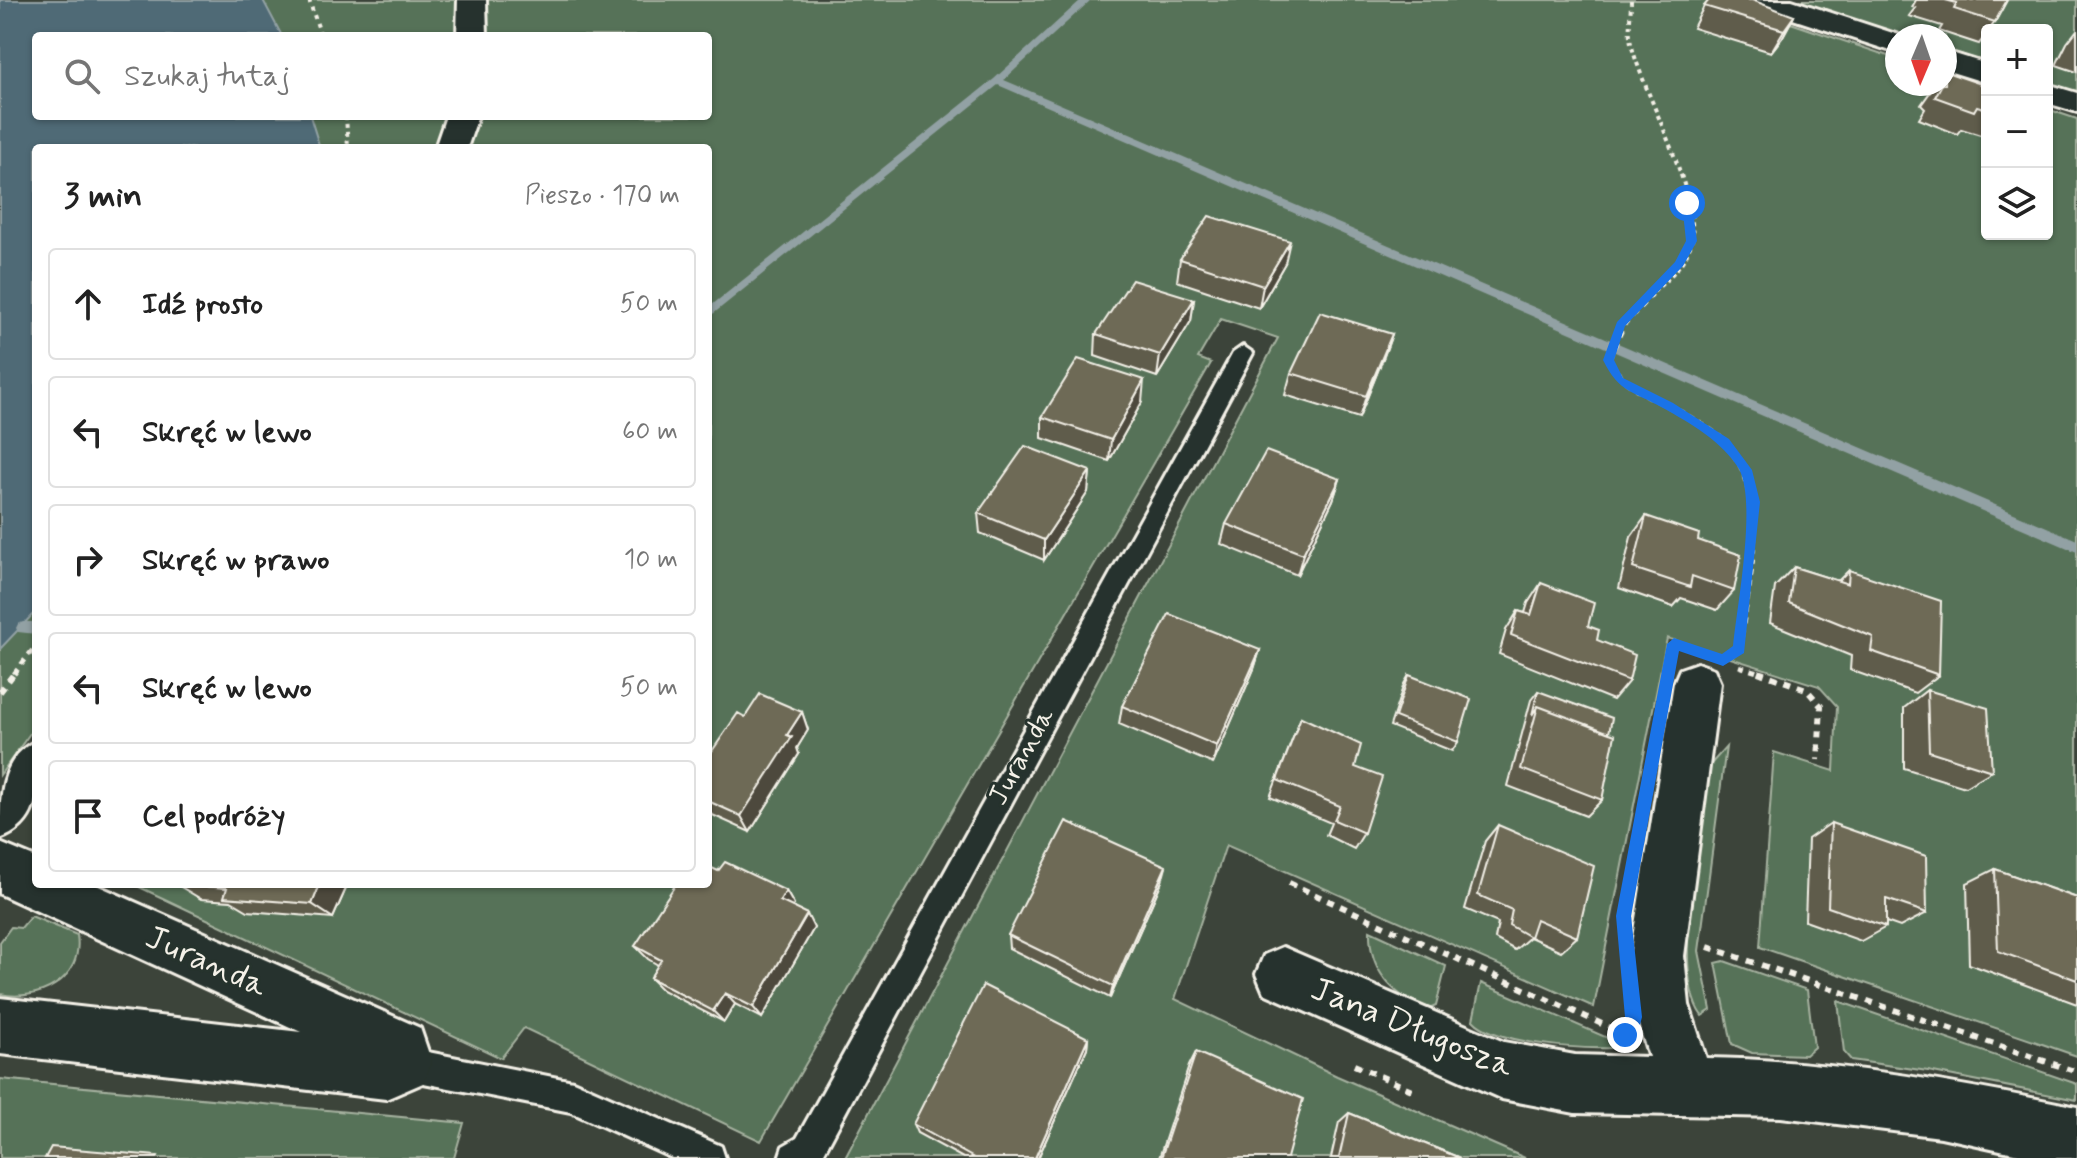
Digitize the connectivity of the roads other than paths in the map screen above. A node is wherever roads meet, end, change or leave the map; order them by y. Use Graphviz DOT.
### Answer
graph roads {
  1 [pos="472,0"];
  2 [pos="1763,0"];
  3 [pos="472,32"];
  4 [pos="1885,40"];
  5 [pos="1957,64"];
  6 [pos="1981,72"];
  7 [pos="2053,95"];
  8 [pos="2077,103"];
  9 [pos="461,120"];
  10 [pos="452,144"];
  11 [pos="1243,353"];
  12 [pos="1697,683"];
  13 [pos="32,769"];
  14 [pos="0,815"];
  15 [pos="0,868"];
  16 [pos="32,882"];
  17 [pos="44,888"];
  18 [pos="1283,974"];
  19 [pos="0,1026"];
  20 [pos="403,1063"];
  21 [pos="1686,1084"];
  22 [pos="2077,1137"];
  23 [pos="709,1158"];
  24 [pos="795,1158"];
  1 -- 3 [label="street"];
  2 -- 4 [label="street"];
  5 -- 6 [label="street"];
  7 -- 8 [label="street"];
  9 -- 10 [label="street"];
  11 -- 24 [label="lane, Juranda"];
  12 -- 21 [label="street"];
  13 -- 14 [label="street"];
  15 -- 16 [label="street, Juranda"];
  17 -- 20 [label="street, Juranda"];
  18 -- 21 [label="street, Jana Długosza"];
  19 -- 20 [label="street"];
  20 -- 23 [label="lane"];
  21 -- 22 [label="street, Jana Długosza"];
}
